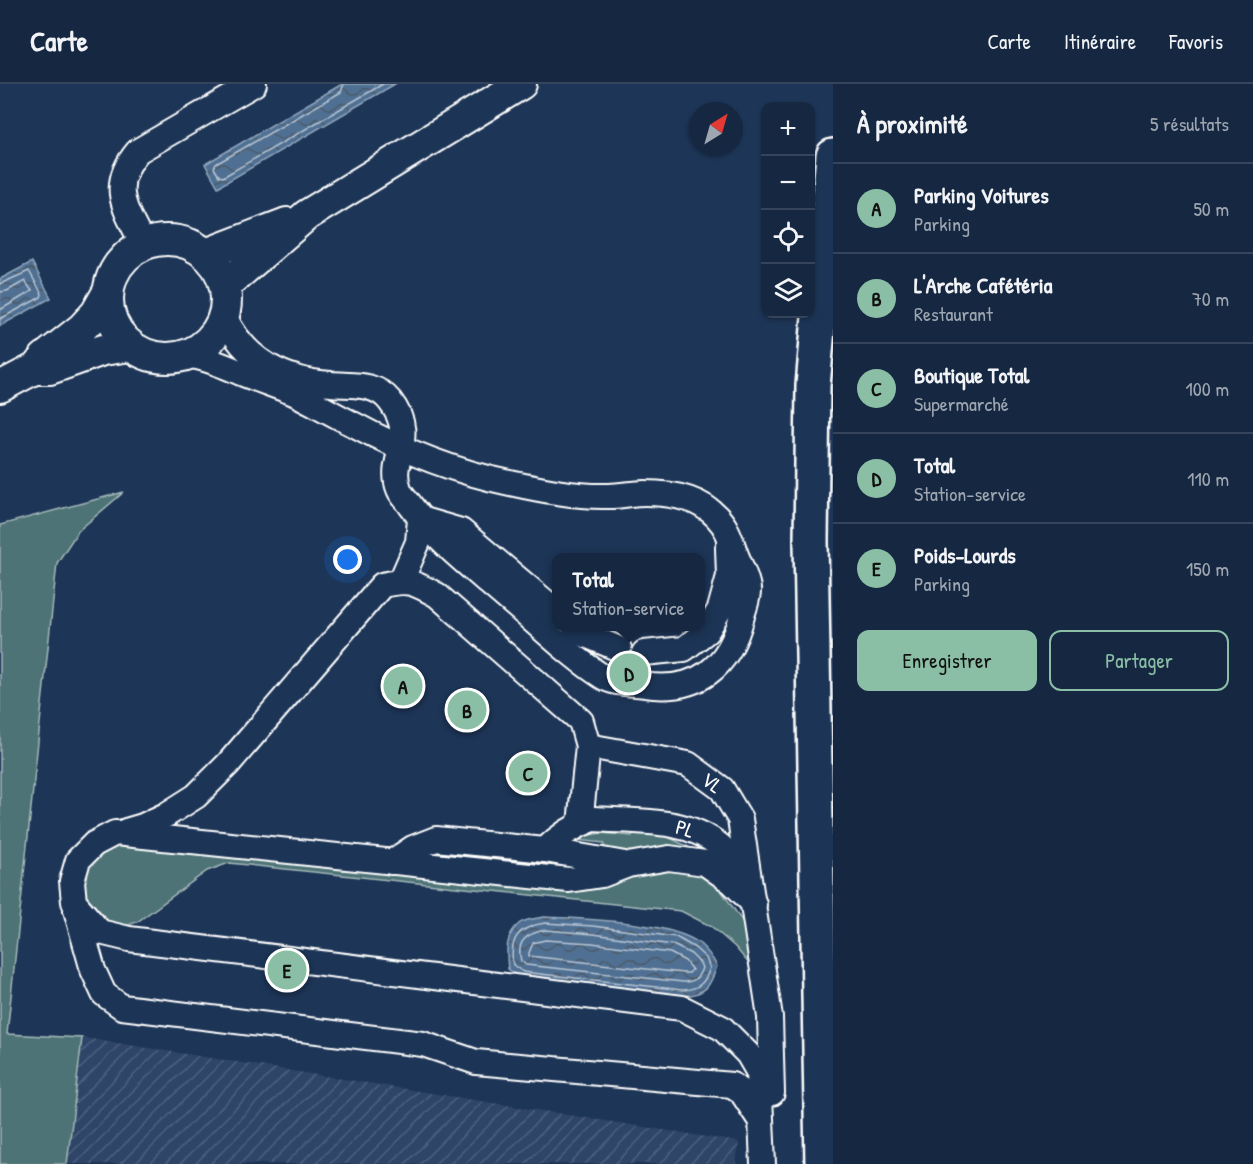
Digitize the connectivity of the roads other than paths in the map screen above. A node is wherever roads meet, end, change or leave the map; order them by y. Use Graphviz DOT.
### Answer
graph roads {
  1 [pos="254,84"];
  2 [pos="521,84"];
  3 [pos="833,156"];
  4 [pos="307,215"];
  5 [pos="143,244"];
  6 [pos="206,254"];
  7 [pos="225,286"];
  8 [pos="108,292"];
  9 [pos="224,315"];
  10 [pos="131,346"];
  11 [pos="187,355"];
  12 [pos="36,369"];
  13 [pos="0,387"];
  14 [pos="401,448"];
  15 [pos="420,519"];
  16 [pos="728,531"];
  17 [pos="401,581"];
  18 [pos="552,608"];
  19 [pos="579,631"];
  20 [pos="619,649"];
  21 [pos="644,652"];
  22 [pos="588,746"];
  23 [pos="580,824"];
  24 [pos="115,833"];
  25 [pos="535,849"];
  26 [pos="392,862"];
  27 [pos="628,865"];
  28 [pos="501,873"];
  29 [pos="74,902"];
  30 [pos="754,904"];
  31 [pos="761,1122"];
  32 [pos="763,1164"];
  33 [pos="776,1164"];
  34 [pos="822,1164"];
  1 -- 5 [label="street"];
  2 -- 4 [label="main road"];
  3 -- 34 [label="highway"];
  4 -- 6 [label="main road"];
  4 -- 7 [label="main road"];
  5 -- 6 [label="main road"];
  5 -- 8 [label="main road"];
  6 -- 7 [label="main road"];
  7 -- 9 [label="main road"];
  8 -- 10 [label="main road"];
  8 -- 12 [label="main road"];
  9 -- 11 [label="main road"];
  9 -- 14 [label="street"];
  10 -- 11 [label="main road"];
  10 -- 12 [label="main road"];
  11 -- 14 [label="street"];
  12 -- 13 [label="main road"];
  14 -- 15 [label="street"];
  14 -- 16 [label="street"];
  15 -- 16 [label="street"];
  15 -- 17 [label="street"];
  15 -- 18 [label="street"];
  16 -- 21 [label="street"];
  17 -- 22 [label="street"];
  17 -- 24 [label="street"];
  19 -- 20 [label="street"];
  22 -- 23 [label="street"];
  22 -- 30 [label="street, VL"];
  23 -- 25 [label="street"];
  23 -- 30 [label="street, PL"];
  24 -- 26 [label="street"];
  24 -- 29 [label="street"];
  25 -- 26 [label="street"];
  25 -- 27 [label="street"];
  25 -- 28 [label="street"];
  26 -- 28 [label="street"];
  27 -- 28 [label="street"];
  27 -- 30 [label="street"];
  29 -- 31 [label="street"];
  29 -- 31 [label="street"];
  30 -- 33 [label="street, VL"];
  31 -- 32 [label="street"];
}
